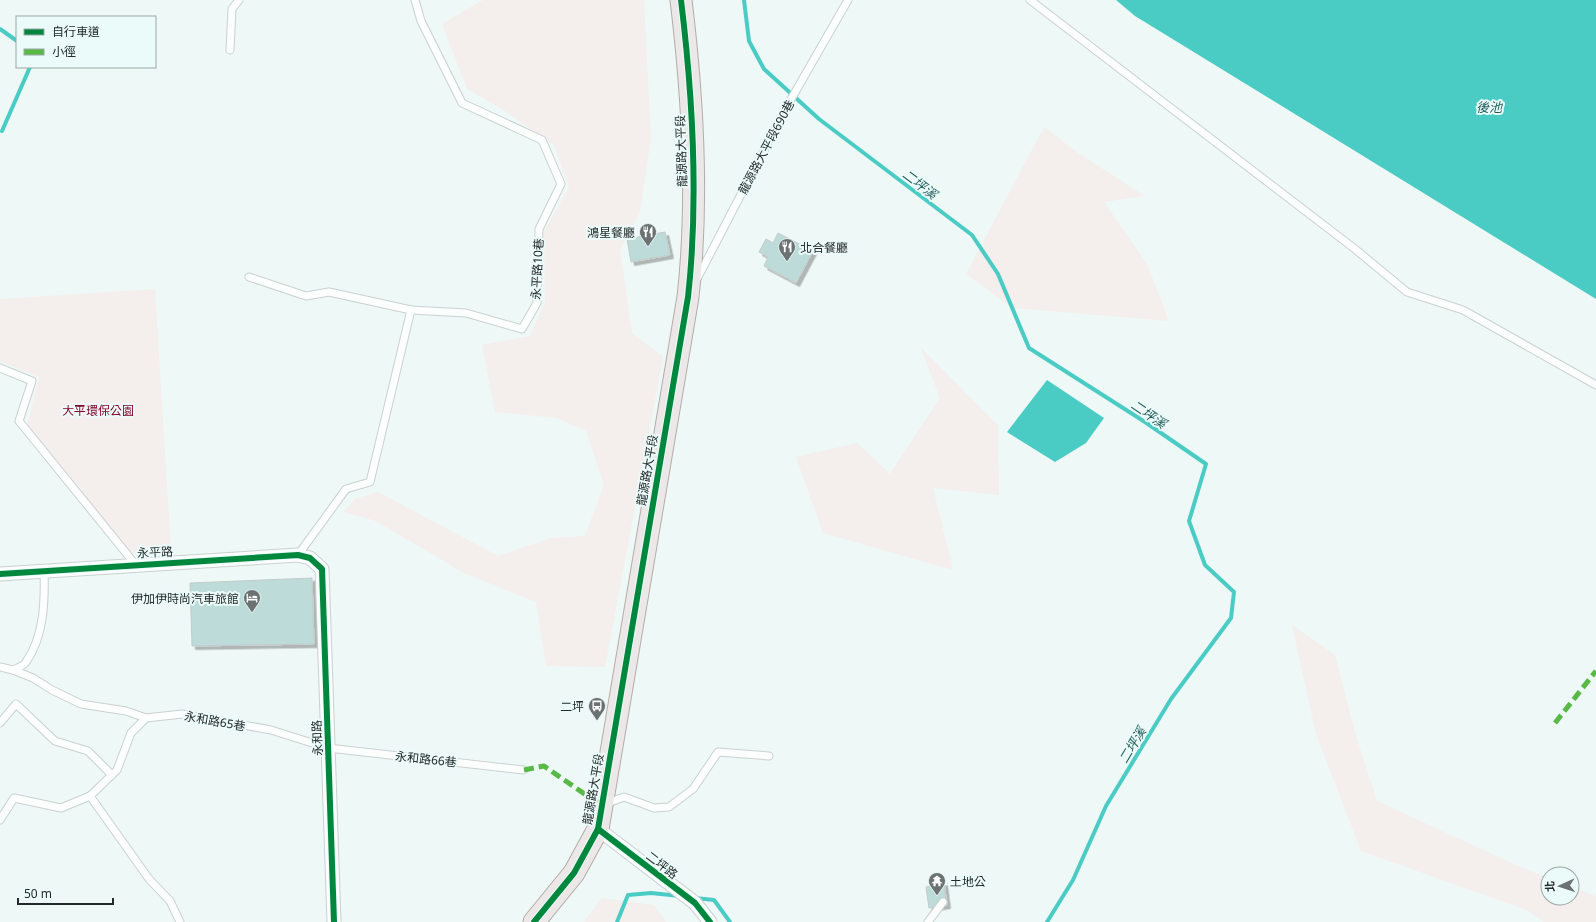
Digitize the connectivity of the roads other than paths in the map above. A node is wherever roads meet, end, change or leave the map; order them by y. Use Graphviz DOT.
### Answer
graph roads {
  1 [pos="239,0"];
  2 [pos="415,0"];
  3 [pos="681,0"];
  4 [pos="848,0"];
  5 [pos="1030,0"];
  6 [pos="230,50"];
  7 [pos="249,277"];
  8 [pos="688,296"];
  9 [pos="411,310"];
  10 [pos="0,368"];
  11 [pos="1596,385"];
  12 [pos="304,556"];
  13 [pos="135,564"];
  14 [pos="44,571"];
  15 [pos="0,574"];
  16 [pos="0,667"];
  17 [pos="13,670"];
  18 [pos="146,718"];
  19 [pos="0,723"];
  20 [pos="328,748"];
  21 [pos="770,756"];
  22 [pos="524,770"];
  23 [pos="112,775"];
  24 [pos="90,796"];
  25 [pos="602,806"];
  26 [pos="0,820"];
  27 [pos="598,829"];
  28 [pos="943,902"];
  29 [pos="180,922"];
  30 [pos="334,922"];
  31 [pos="534,922"];
  32 [pos="710,922"];
  33 [pos="928,922"];
  1 -- 6 [label="lane"];
  2 -- 9 [label="lane, 永平路10巷"];
  3 -- 8 [label="main road, 龍源路大平段"];
  4 -- 8 [label="lane, 龍源路大平段690巷"];
  5 -- 11 [label="lane"];
  7 -- 9 [label="lane"];
  8 -- 25 [label="main road, 龍源路大平段"];
  9 -- 12 [label="lane"];
  10 -- 13 [label="lane"];
  12 -- 13 [label="street, 永平路"];
  12 -- 20 [label="street, 永和路"];
  13 -- 14 [label="street, 永平路"];
  14 -- 15 [label="street, 永平路"];
  14 -- 17 [label="lane"];
  16 -- 17 [label="lane, 永和路65巷"];
  17 -- 18 [label="lane, 永和路65巷"];
  18 -- 20 [label="lane, 永和路65巷"];
  18 -- 23 [label="lane"];
  19 -- 23 [label="lane"];
  20 -- 22 [label="lane, 永和路66巷"];
  20 -- 30 [label="street, 永和路"];
  21 -- 25 [label="lane"];
  23 -- 24 [label="lane"];
  24 -- 26 [label="lane"];
  24 -- 29 [label="lane"];
  25 -- 27 [label="main road, 龍源路大平段"];
  27 -- 31 [label="main road, 龍源路大平段"];
  27 -- 32 [label="street, 二坪路"];
  28 -- 33 [label="lane"];
}
